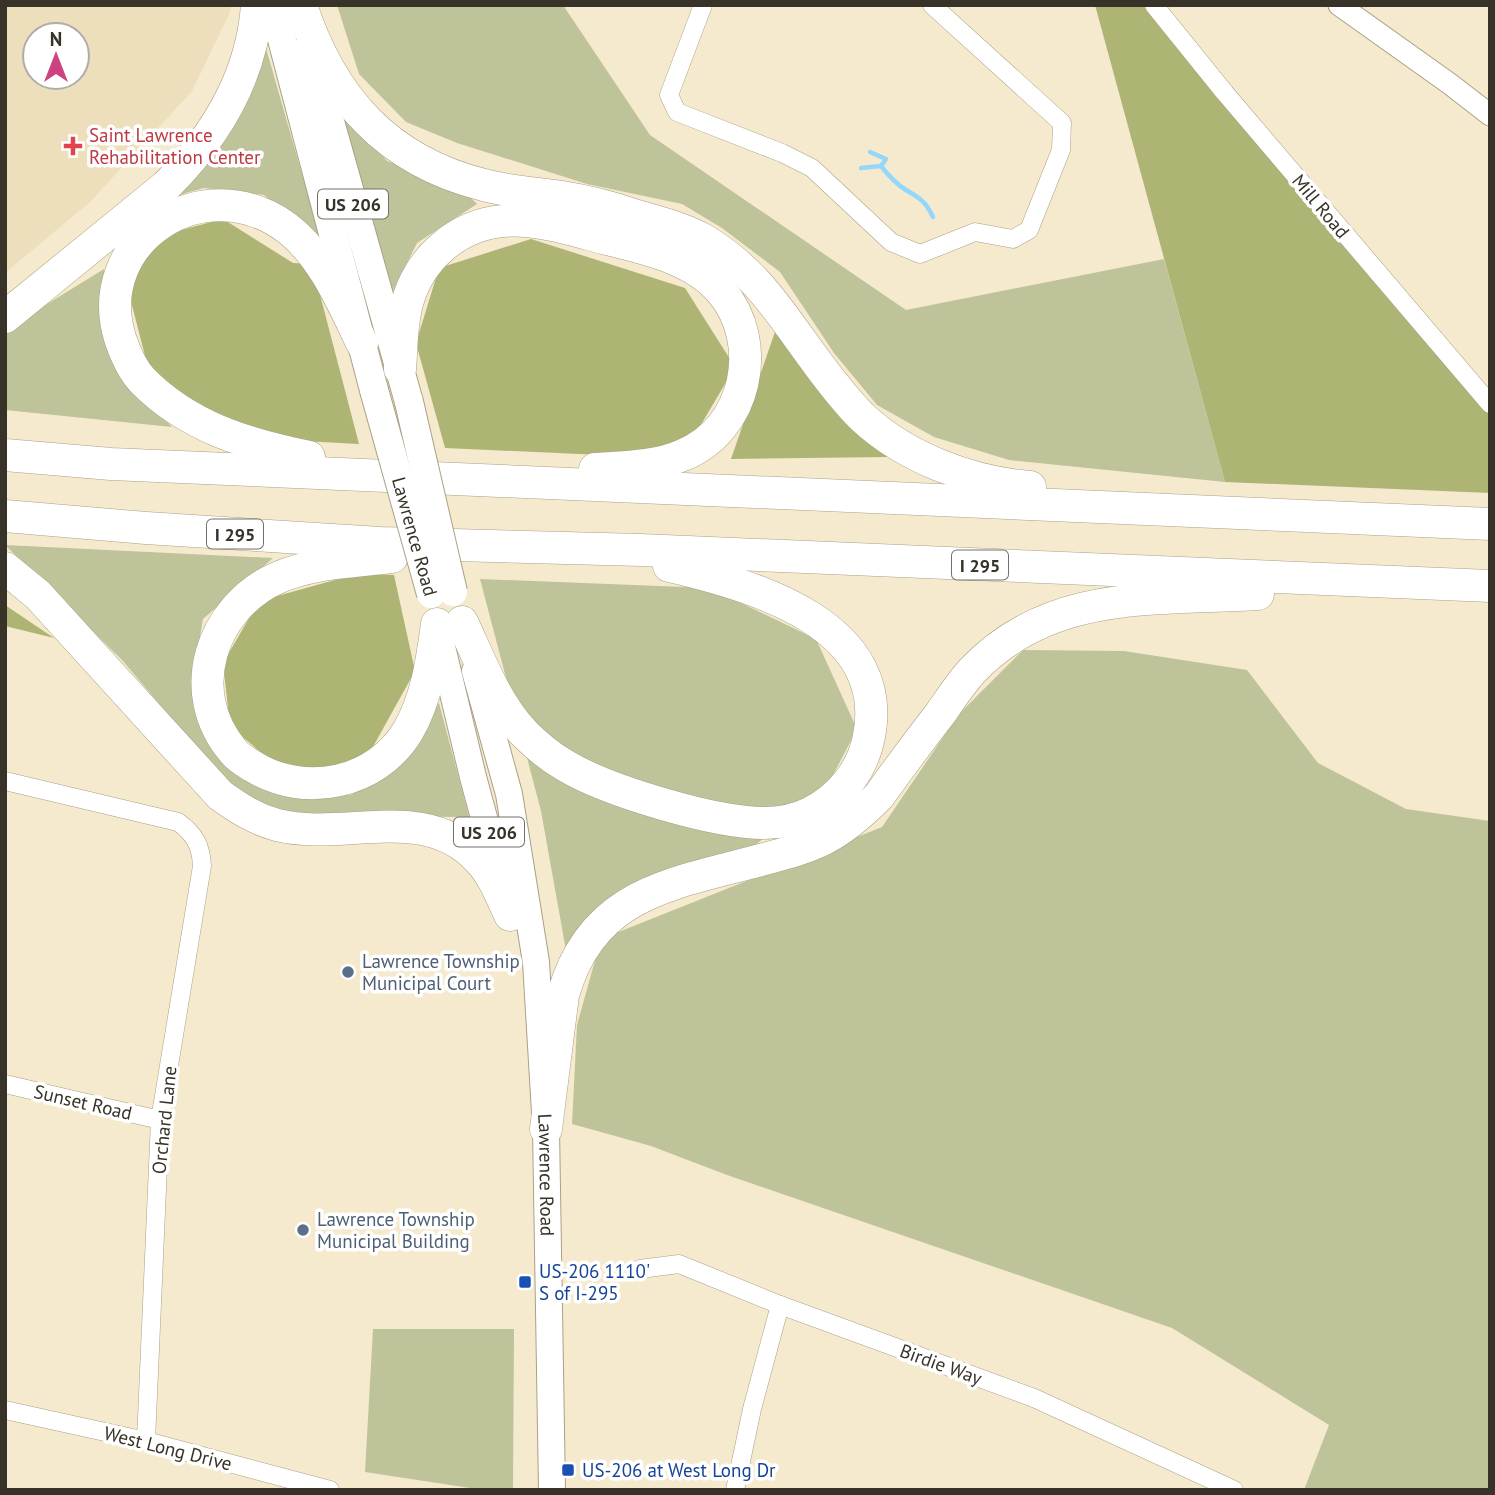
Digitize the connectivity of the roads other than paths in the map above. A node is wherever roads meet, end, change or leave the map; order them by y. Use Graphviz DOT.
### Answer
graph roads {
  1 [pos="257,5"];
  2 [pos="273,5"];
  3 [pos="299,5"];
  4 [pos="703,5"];
  5 [pos="932,5"];
  6 [pos="1154,5"];
  7 [pos="1339,5"];
  8 [pos="1490,115"];
  9 [pos="5,317"];
  10 [pos="362,343"];
  11 [pos="400,369"];
  12 [pos="1490,404"];
  13 [pos="5,455"];
  14 [pos="409,477"];
  15 [pos="478,480"];
  16 [pos="5,516"];
  17 [pos="1376,519"];
  18 [pos="1490,524"];
  19 [pos="464,545"];
  20 [pos="525,547"];
  21 [pos="5,568"];
  22 [pos="1435,584"];
  23 [pos="1487,586"];
  24 [pos="446,608"];
  25 [pos="5,782"];
  26 [pos="510,915"];
  27 [pos="542,1071"];
  28 [pos="5,1084"];
  29 [pos="160,1120"];
  30 [pos="547,1129"];
  31 [pos="640,1269"];
  32 [pos="780,1305"];
  33 [pos="5,1410"];
  34 [pos="146,1441"];
  35 [pos="1201,1483"];
  36 [pos="330,1490"];
  37 [pos="552,1490"];
  38 [pos="735,1490"];
  39 [pos="1234,1490"];
  1 -- 9 [label="highway"];
  2 -- 10 [label="highway, Lawrence Road / US 206"];
  3 -- 11 [label="highway, Lawrence Road / US 206"];
  3 -- 17 [label="highway"];
  4 -- 5 [label="street"];
  6 -- 12 [label="street, Mill Road"];
  7 -- 8 [label="street"];
  10 -- 14 [label="highway"];
  10 -- 24 [label="highway, Lawrence Road / US 206, bridge"];
  11 -- 15 [label="highway"];
  11 -- 24 [label="highway, Lawrence Road / US 206, bridge"];
  13 -- 14 [label="highway"];
  14 -- 15 [label="highway"];
  15 -- 17 [label="highway"];
  16 -- 19 [label="highway, I 295"];
  17 -- 18 [label="highway"];
  19 -- 20 [label="highway, I 295"];
  19 -- 24 [label="highway"];
  20 -- 22 [label="highway, I 295"];
  20 -- 24 [label="highway"];
  21 -- 26 [label="highway"];
  22 -- 23 [label="highway, I 295"];
  22 -- 30 [label="highway"];
  24 -- 26 [label="main road, Lawrence Road / US 206"];
  24 -- 27 [label="main road, Lawrence Road / US 206"];
  25 -- 29 [label="street, Orchard Lane"];
  26 -- 27 [label="main road, Lawrence Road / US 206"];
  27 -- 30 [label="main road, Lawrence Road / US 206"];
  28 -- 29 [label="street, Sunset Road"];
  29 -- 34 [label="street, Orchard Lane"];
  30 -- 37 [label="main road, Lawrence Road / US 206"];
  31 -- 32 [label="street, Birdie Way"];
  32 -- 35 [label="street, Birdie Way"];
  32 -- 38 [label="street"];
  33 -- 34 [label="street, West Long Drive"];
  34 -- 36 [label="street, West Long Drive"];
  35 -- 39 [label="street, Birdie Way"];
}
